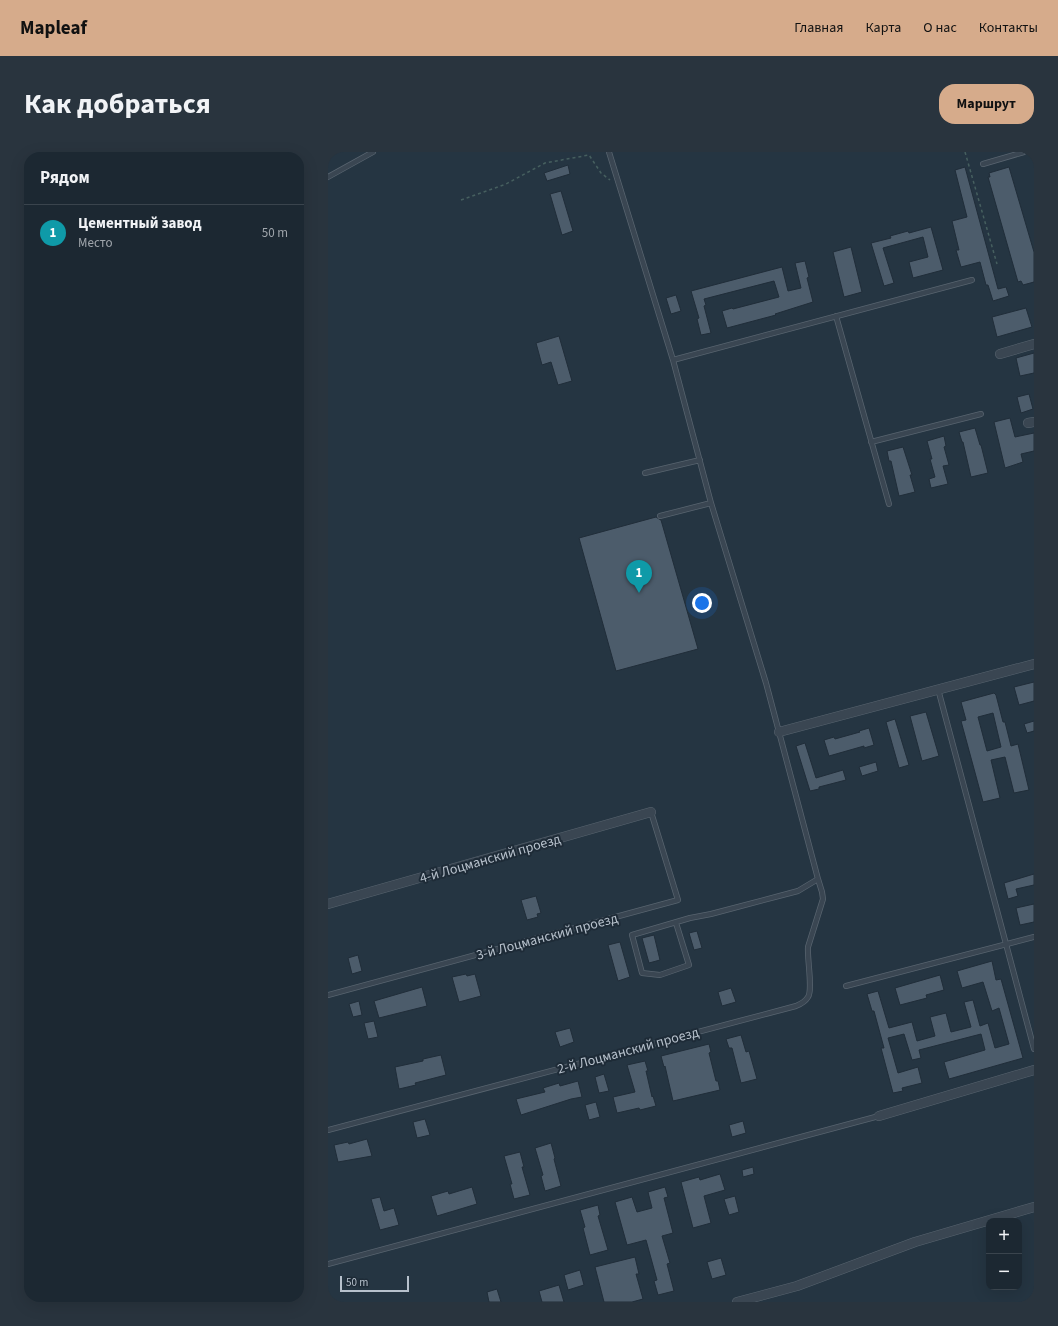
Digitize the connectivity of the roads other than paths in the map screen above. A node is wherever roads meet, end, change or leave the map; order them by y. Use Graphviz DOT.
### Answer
graph roads {
  1 [pos="373,152"];
  2 [pos="609,152"];
  3 [pos="1024,152"];
  4 [pos="367,154"];
  5 [pos="983,164"];
  6 [pos="328,177"];
  7 [pos="972,280"];
  8 [pos="836,316"];
  9 [pos="1034,344"];
  10 [pos="1000,354"];
  11 [pos="673,360"];
  12 [pos="981,414"];
  13 [pos="871,442"];
  14 [pos="700,460"];
  15 [pos="645,474"];
  16 [pos="711,503"];
  17 [pos="889,504"];
  18 [pos="660,516"];
  19 [pos="1034,664"];
  20 [pos="938,689"];
  21 [pos="779,732"];
  22 [pos="651,812"];
  23 [pos="818,879"];
  24 [pos="328,904"];
  25 [pos="676,923"];
  26 [pos="1034,937"];
  27 [pos="1006,944"];
  28 [pos="846,986"];
  29 [pos="328,996"];
  30 [pos="1034,1048"];
  31 [pos="1034,1070"];
  32 [pos="880,1116"];
  33 [pos="328,1130"];
  34 [pos="1034,1207"];
  35 [pos="328,1264"];
  36 [pos="737,1302"];
  1 -- 4 [label="lane"];
  2 -- 11 [label="lane, 2-й Лоцманский проезд"];
  3 -- 5 [label="lane"];
  4 -- 6 [label="lane"];
  7 -- 8 [label="lane"];
  8 -- 11 [label="lane"];
  8 -- 13 [label="lane"];
  9 -- 10 [label="street"];
  11 -- 14 [label="lane, 2-й Лоцманский проезд"];
  12 -- 13 [label="lane"];
  13 -- 17 [label="lane"];
  14 -- 15 [label="lane"];
  14 -- 16 [label="lane, 2-й Лоцманский проезд"];
  16 -- 18 [label="lane"];
  16 -- 21 [label="lane, 2-й Лоцманский проезд"];
  19 -- 20 [label="street"];
  20 -- 21 [label="street"];
  20 -- 27 [label="lane"];
  21 -- 23 [label="lane, 2-й Лоцманский проезд"];
  22 -- 24 [label="street, 4-й Лоцманский проезд"];
  22 -- 29 [label="lane, 3-й Лоцманский проезд"];
  23 -- 25 [label="lane"];
  23 -- 33 [label="lane, 2-й Лоцманский проезд"];
  25 -- 25 [label="lane"];
  26 -- 27 [label="lane"];
  27 -- 28 [label="lane"];
  27 -- 30 [label="lane"];
  31 -- 32 [label="street"];
  32 -- 35 [label="lane"];
  34 -- 36 [label="street"];
}
